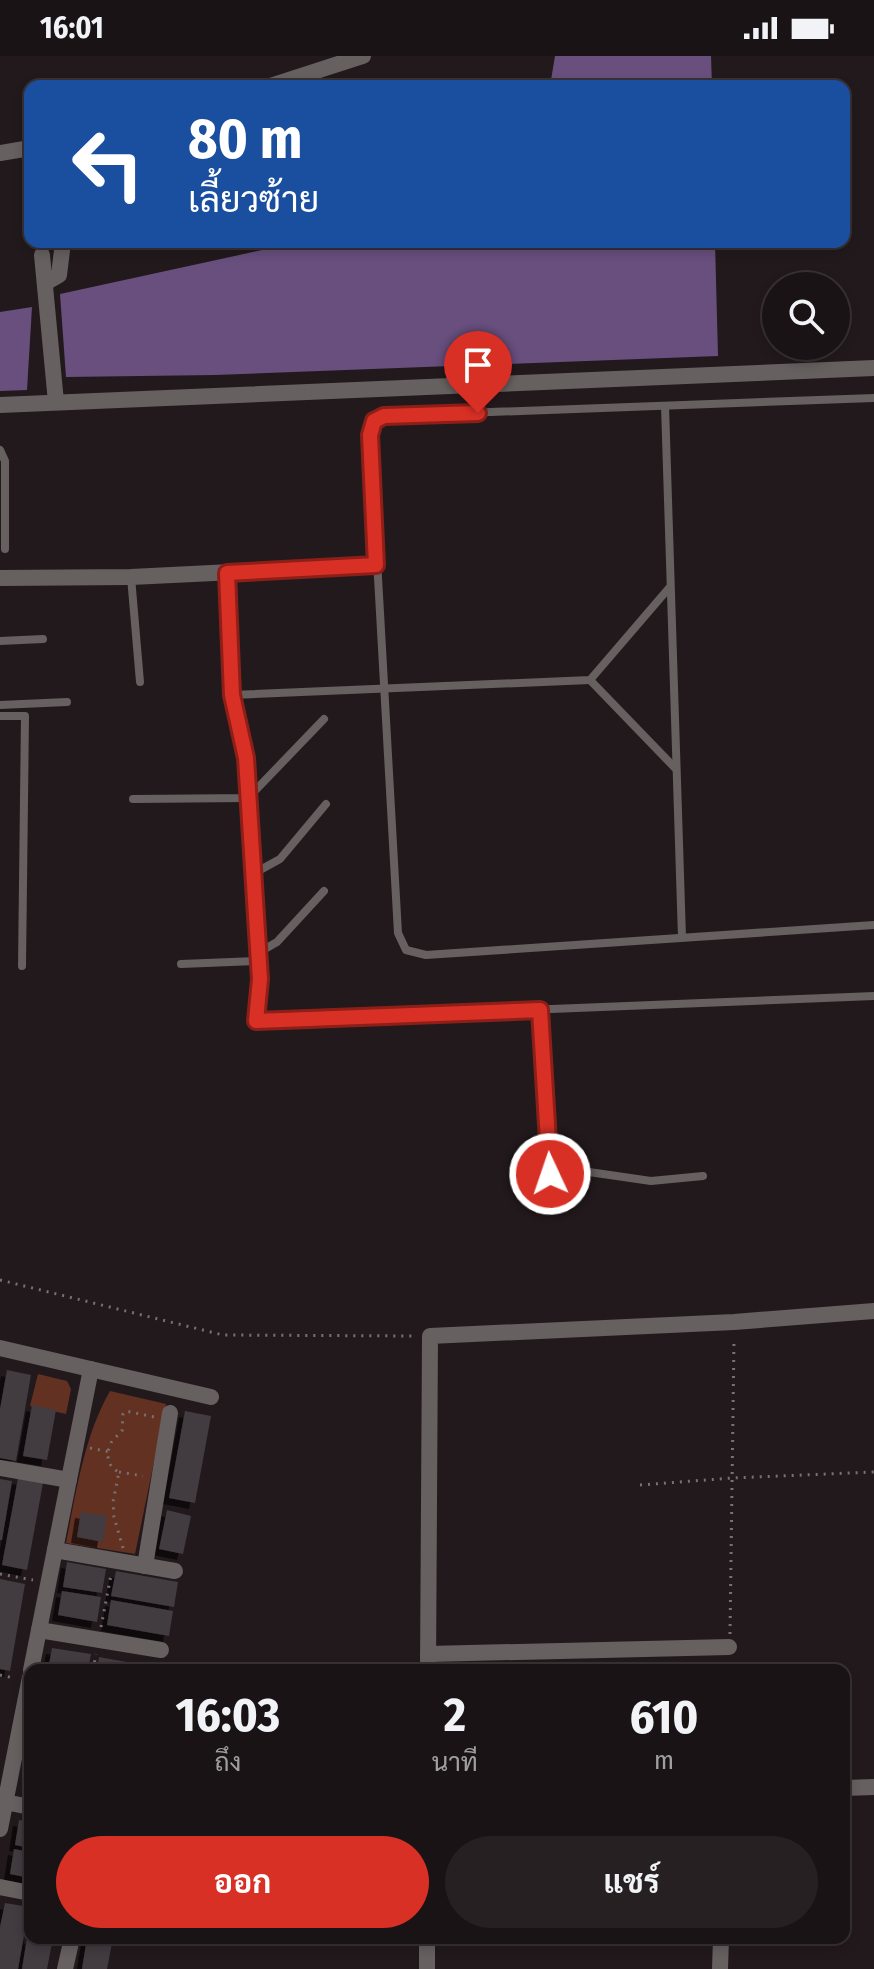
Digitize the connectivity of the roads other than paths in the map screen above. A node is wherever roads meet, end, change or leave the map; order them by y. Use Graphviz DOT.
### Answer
graph roads {
  1 [pos="363,56"];
  2 [pos="289,80"];
  3 [pos="24,149"];
  4 [pos="0,153"];
  5 [pos="62,248"];
  6 [pos="42,255"];
  7 [pos="45,283"];
  8 [pos="874,368"];
  9 [pos="874,398"];
  10 [pos="56,402"];
  11 [pos="0,405"];
  12 [pos="665,406"];
  13 [pos="0,450"];
  14 [pos="5,549"];
  15 [pos="376,565"];
  16 [pos="227,573"];
  17 [pos="131,577"];
  18 [pos="0,578"];
  19 [pos="669,587"];
  20 [pos="43,639"];
  21 [pos="0,641"];
  22 [pos="590,680"];
  23 [pos="140,682"];
  24 [pos="383,689"];
  25 [pos="232,695"];
  26 [pos="67,702"];
  27 [pos="0,705"];
  28 [pos="0,716"];
  29 [pos="324,719"];
  30 [pos="676,769"];
  31 [pos="248,798"];
  32 [pos="133,799"];
  33 [pos="326,804"];
  34 [pos="253,874"];
  35 [pos="324,891"];
  36 [pos="874,925"];
  37 [pos="682,937"];
  38 [pos="258,957"];
  39 [pos="181,964"];
  40 [pos="22,966"];
  41 [pos="874,996"];
  42 [pos="540,1010"];
  43 [pos="703,1176"];
  44 [pos="874,1311"];
  45 [pos="0,1348"];
  46 [pos="91,1369"];
  47 [pos="211,1397"];
  48 [pos="169,1416"];
  49 [pos="0,1468"];
  50 [pos="69,1480"];
  51 [pos="55,1550"];
  52 [pos="145,1566"];
  53 [pos="175,1571"];
  54 [pos="39,1630"];
  55 [pos="729,1647"];
  56 [pos="161,1650"];
  57 [pos="428,1662"];
  58 [pos="32,1664"];
  59 [pos="24,1726"];
  60 [pos="874,1787"];
  61 [pos="850,1788"];
  62 [pos="5,1802"];
  63 [pos="24,1806"];
  64 [pos="0,1829"];
  65 [pos="0,1887"];
  66 [pos="24,1892"];
  67 [pos="71,1944"];
  68 [pos="427,1944"];
  69 [pos="721,1944"];
  70 [pos="65,1969"];
  71 [pos="427,1969"];
  72 [pos="720,1969"];
  1 -- 2 [label="street"];
  3 -- 4 [label="street"];
  5 -- 7 [label="street"];
  6 -- 7 [label="street"];
  7 -- 10 [label="street"];
  8 -- 10 [label="street"];
  9 -- 12 [label="lane"];
  10 -- 11 [label="street"];
  12 -- 15 [label="lane"];
  12 -- 19 [label="lane"];
  13 -- 14 [label="lane"];
  15 -- 16 [label="street"];
  15 -- 24 [label="lane"];
  16 -- 17 [label="street"];
  16 -- 25 [label="lane"];
  17 -- 18 [label="street"];
  17 -- 23 [label="lane"];
  19 -- 22 [label="lane"];
  19 -- 30 [label="lane"];
  20 -- 21 [label="lane"];
  22 -- 24 [label="lane"];
  22 -- 30 [label="lane"];
  24 -- 25 [label="lane"];
  24 -- 37 [label="lane"];
  25 -- 31 [label="lane"];
  26 -- 27 [label="lane"];
  28 -- 40 [label="lane"];
  29 -- 31 [label="lane"];
  30 -- 37 [label="lane"];
  31 -- 32 [label="lane"];
  31 -- 34 [label="lane"];
  33 -- 34 [label="lane"];
  34 -- 38 [label="lane"];
  35 -- 38 [label="lane"];
  36 -- 37 [label="lane"];
  38 -- 39 [label="lane"];
  38 -- 42 [label="lane"];
  41 -- 42 [label="lane"];
  42 -- 43 [label="lane"];
  44 -- 57 [label="street"];
  45 -- 46 [label="street"];
  46 -- 47 [label="street"];
  46 -- 50 [label="street"];
  48 -- 52 [label="street"];
  49 -- 50 [label="street"];
  50 -- 51 [label="street"];
  51 -- 52 [label="street"];
  51 -- 54 [label="street"];
  52 -- 53 [label="street"];
  54 -- 56 [label="street"];
  54 -- 58 [label="street"];
  55 -- 57 [label="street"];
  59 -- 62 [label="street"];
  60 -- 61 [label="street"];
  62 -- 63 [label="street"];
  62 -- 64 [label="street"];
  65 -- 66 [label="street"];
  67 -- 70 [label="street"];
  68 -- 71 [label="street"];
  69 -- 72 [label="street"];
}
